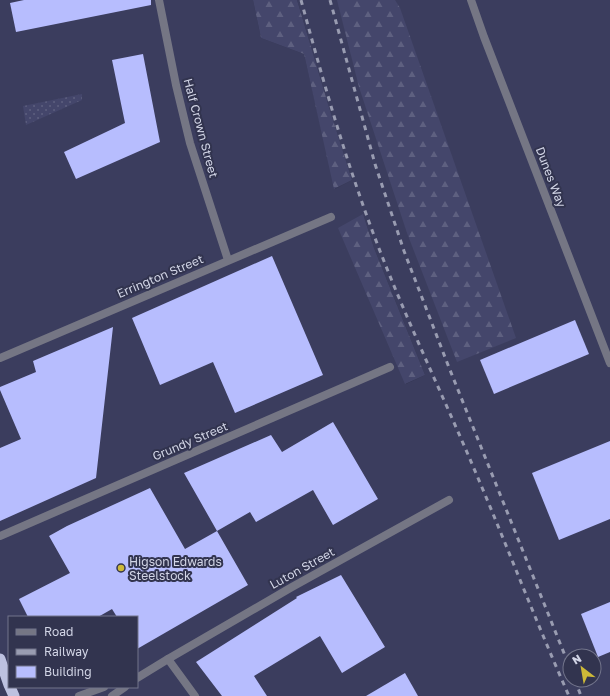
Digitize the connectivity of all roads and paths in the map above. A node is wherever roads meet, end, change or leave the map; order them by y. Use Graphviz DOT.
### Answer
graph roads {
  1 [pos="159,0"];
  2 [pos="471,0"];
  3 [pos="331,217"];
  4 [pos="228,260"];
  5 [pos="0,358"];
  6 [pos="610,363"];
  7 [pos="390,367"];
  8 [pos="449,500"];
  9 [pos="0,536"];
  10 [pos="0,659"];
  11 [pos="168,659"];
  12 [pos="139,676"];
  13 [pos="8,681"];
  14 [pos="101,688"];
  15 [pos="124,688"];
  16 [pos="79,696"];
  17 [pos="112,696"];
  18 [pos="195,696"];
  1 -- 4 [label="street, Half Crown Street"];
  2 -- 6 [label="street, Dunes Way"];
  3 -- 4 [label="street, Errington Street"];
  4 -- 5 [label="street, Errington Street"];
  7 -- 9 [label="street, Grundy Street"];
  8 -- 11 [label="street, Luton Street"];
  10 -- 13 [label="highway"];
  11 -- 12 [label="street, Luton Street"];
  11 -- 18 [label="street"];
  14 -- 16 [label="street"];
  15 -- 17 [label="street"];
}
